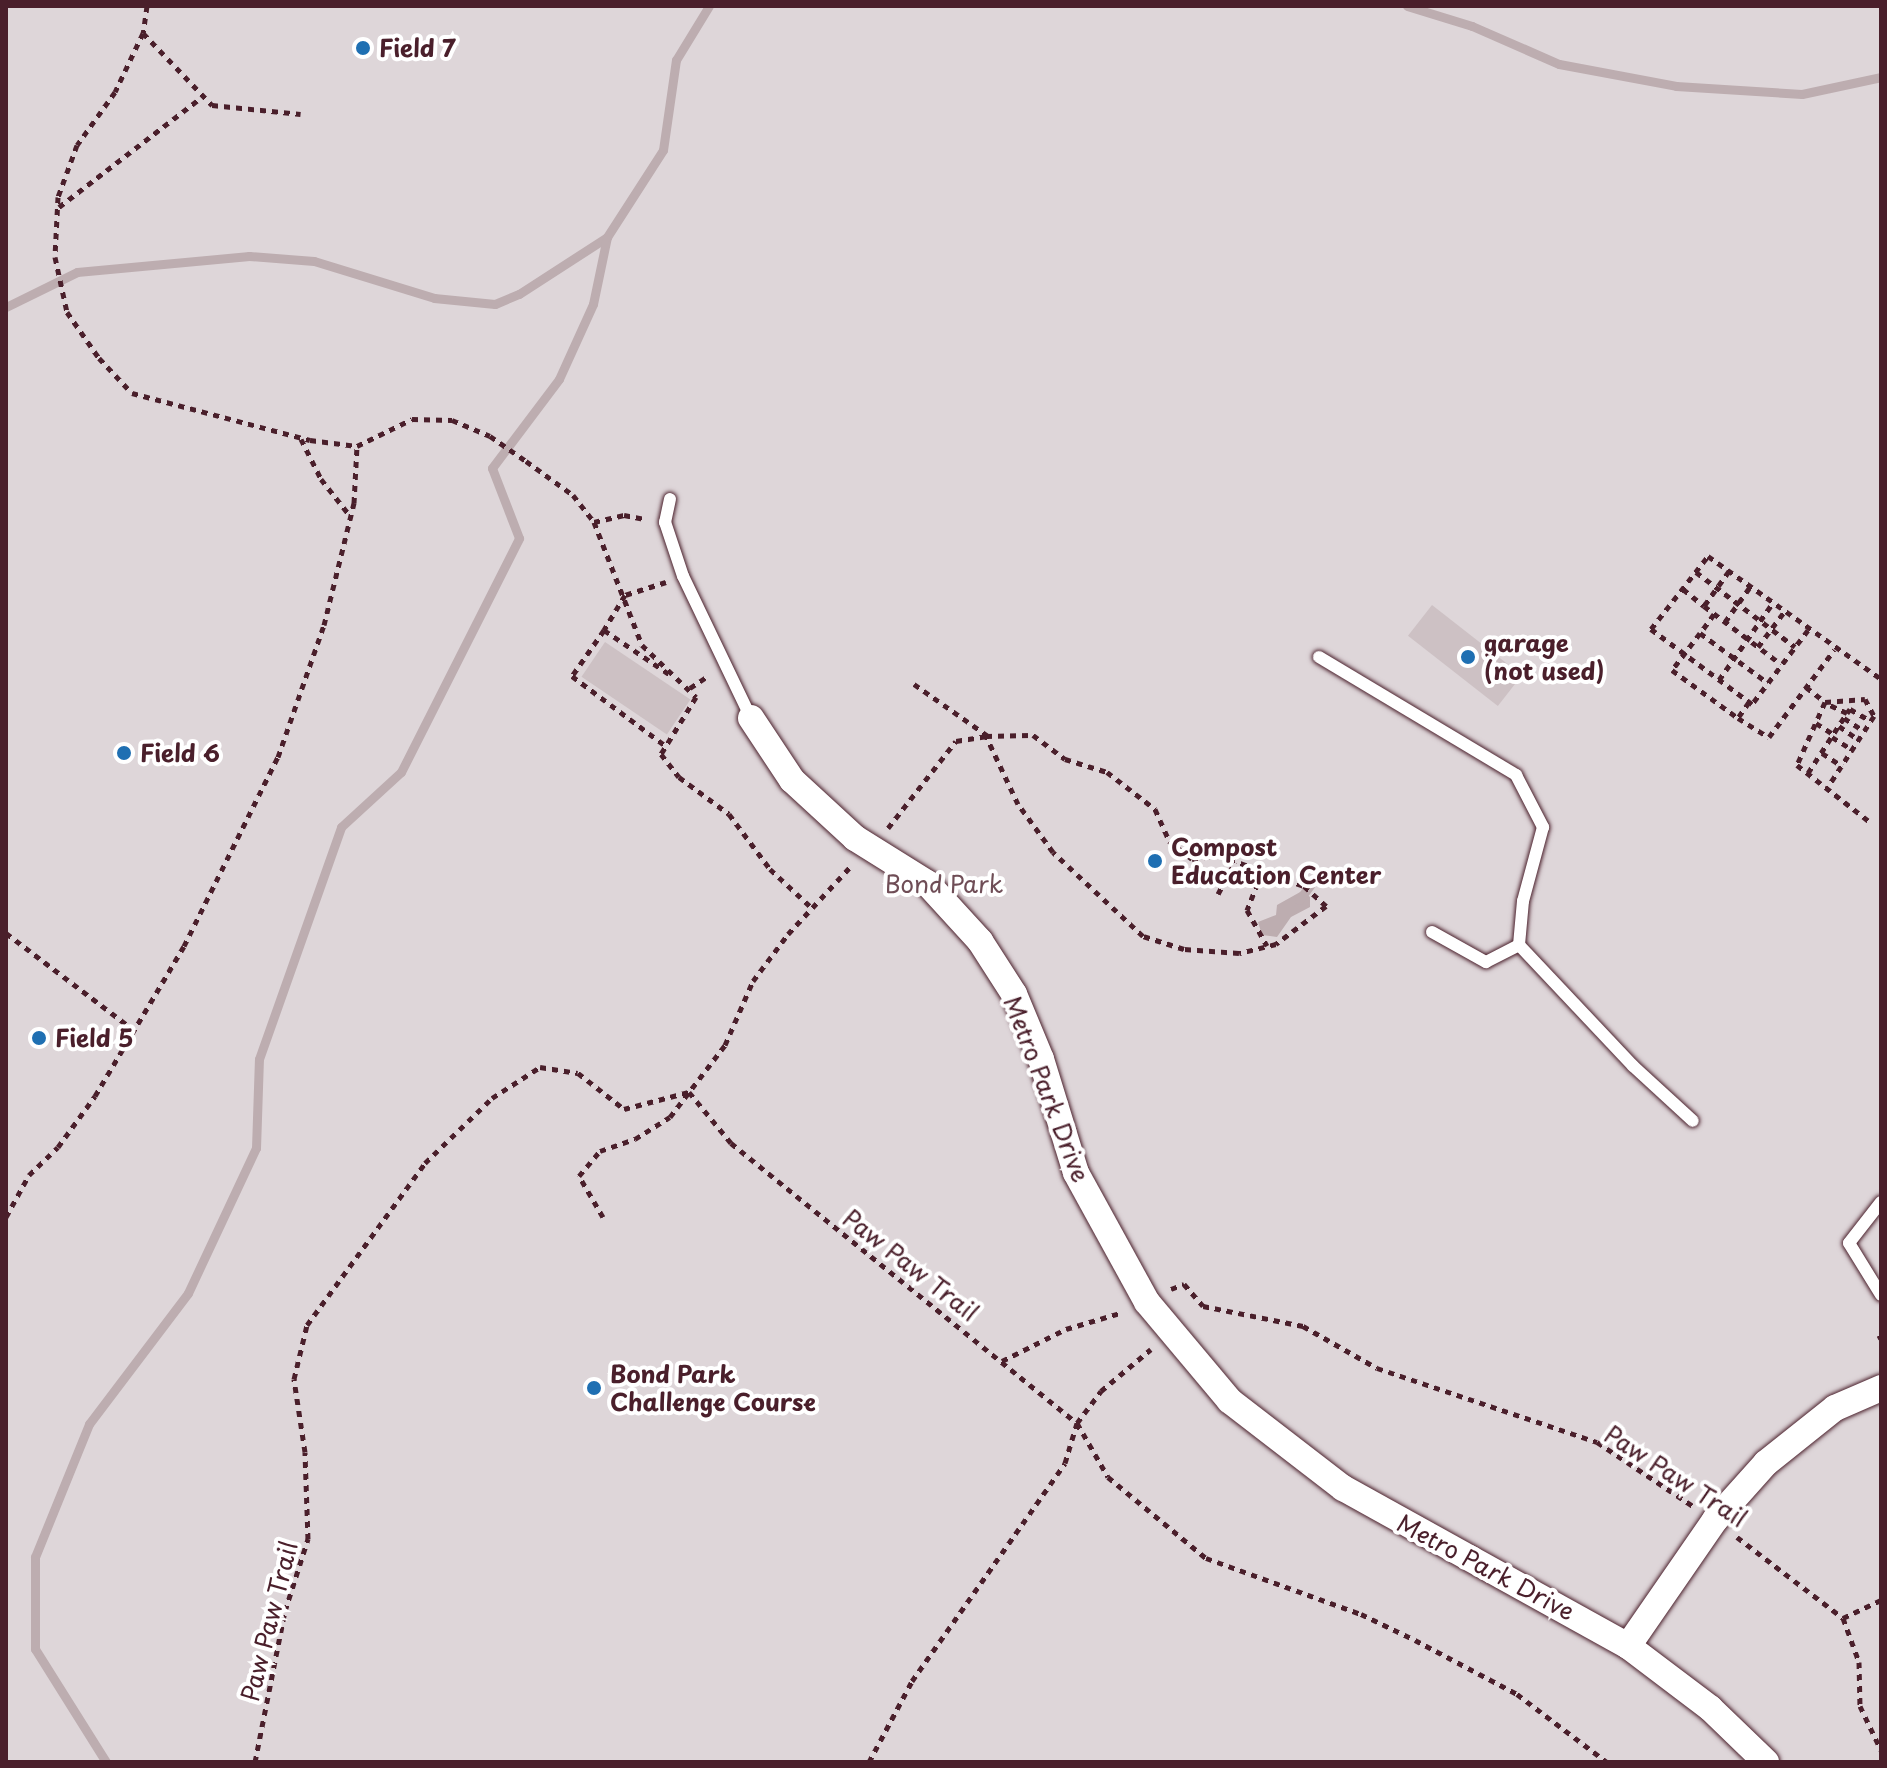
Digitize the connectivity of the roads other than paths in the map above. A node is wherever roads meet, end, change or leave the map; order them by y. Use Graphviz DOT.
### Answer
graph roads {
  1 [pos="670,499"];
  2 [pos="1319,657"];
  3 [pos="751,718"];
  4 [pos="1432,932"];
  5 [pos="1519,945"];
  6 [pos="1693,1121"];
  7 [pos="1881,1202"];
  8 [pos="1881,1295"];
  9 [pos="1881,1388"];
  10 [pos="1628,1646"];
  11 [pos="1766,1762"];
  1 -- 3 [label="lane"];
  2 -- 5 [label="lane"];
  3 -- 10 [label="street, Metro Park Drive"];
  4 -- 5 [label="lane"];
  5 -- 6 [label="lane"];
  7 -- 8 [label="lane"];
  9 -- 10 [label="street"];
  10 -- 11 [label="street, Metro Park Drive"];
}
